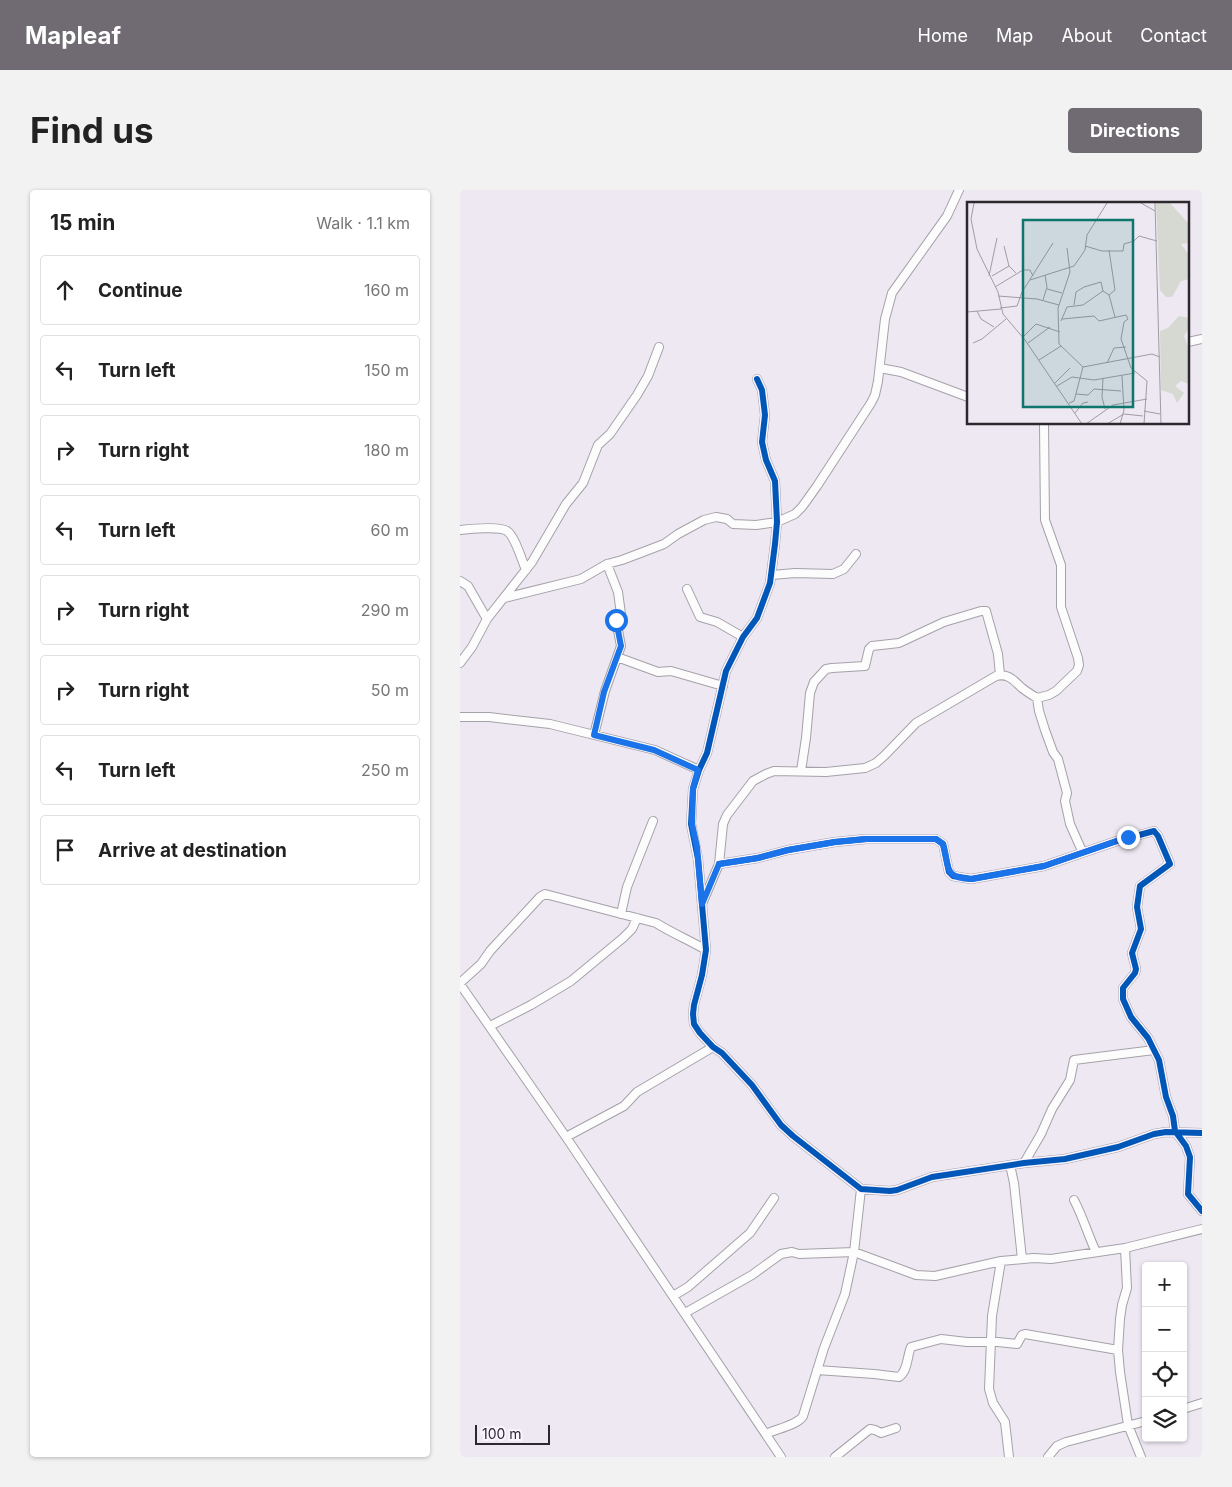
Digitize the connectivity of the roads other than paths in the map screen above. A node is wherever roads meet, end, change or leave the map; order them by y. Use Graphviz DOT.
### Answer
graph roads {
  1 [pos="959,190"];
  2 [pos="659,347"];
  3 [pos="880,368"];
  4 [pos="757,380"];
  5 [pos="967,397"];
  6 [pos="1044,425"];
  7 [pos="777,522"];
  8 [pos="460,530"];
  9 [pos="856,554"];
  10 [pos="607,564"];
  11 [pos="526,570"];
  12 [pos="772,575"];
  13 [pos="460,581"];
  14 [pos="687,589"];
  15 [pos="504,598"];
  16 [pos="487,619"];
  17 [pos="743,637"];
  18 [pos="617,657"];
  19 [pos="460,663"];
  20 [pos="1000,675"];
  21 [pos="723,686"];
  22 [pos="1037,698"];
  23 [pos="460,717"];
  24 [pos="594,735"];
  25 [pos="698,770"];
  26 [pos="801,771"];
  27 [pos="653,821"];
  28 [pos="1082,851"];
  29 [pos="719,864"];
  30 [pos="702,904"];
  31 [pos="621,914"];
  32 [pos="637,918"];
  33 [pos="706,950"];
  34 [pos="460,984"];
  35 [pos="490,1026"];
  36 [pos="713,1047"];
  37 [pos="1154,1050"];
  38 [pos="1175,1131"];
  39 [pos="1202,1133"];
  40 [pos="566,1137"];
  41 [pos="1024,1163"];
  42 [pos="1010,1165"];
  43 [pos="861,1189"];
  44 [pos="774,1198"];
  45 [pos="1074,1200"];
  46 [pos="1202,1211"];
  47 [pos="1202,1229"];
  48 [pos="1126,1248"];
  49 [pos="854,1252"];
  50 [pos="1096,1252"];
  51 [pos="1022,1259"];
  52 [pos="1001,1261"];
  53 [pos="673,1296"];
  54 [pos="685,1313"];
  55 [pos="991,1343"];
  56 [pos="1118,1350"];
  57 [pos="817,1370"];
  58 [pos="1202,1403"];
  59 [pos="1187,1408"];
  60 [pos="1142,1422"];
  61 [pos="1128,1425"];
  62 [pos="896,1428"];
  63 [pos="766,1434"];
  64 [pos="781,1457"];
  65 [pos="836,1457"];
  66 [pos="1008,1457"];
  67 [pos="1048,1457"];
  68 [pos="1141,1457"];
  1 -- 3 [label="street"];
  2 -- 11 [label="street"];
  3 -- 5 [label="street"];
  3 -- 7 [label="street"];
  4 -- 7 [label="street"];
  6 -- 22 [label="street"];
  7 -- 10 [label="street"];
  7 -- 12 [label="street"];
  8 -- 11 [label="street"];
  9 -- 12 [label="street"];
  10 -- 15 [label="street"];
  10 -- 18 [label="street"];
  11 -- 15 [label="street"];
  12 -- 17 [label="street"];
  13 -- 16 [label="street"];
  14 -- 17 [label="street"];
  15 -- 16 [label="street"];
  16 -- 19 [label="street"];
  17 -- 21 [label="street"];
  18 -- 21 [label="street"];
  18 -- 24 [label="street"];
  20 -- 22 [label="street"];
  20 -- 26 [label="street"];
  20 -- 26 [label="street"];
  21 -- 25 [label="street"];
  22 -- 28 [label="street"];
  23 -- 24 [label="street"];
  24 -- 25 [label="street"];
  25 -- 30 [label="street"];
  26 -- 29 [label="street"];
  27 -- 31 [label="street"];
  28 -- 29 [label="street"];
  28 -- 37 [label="street"];
  29 -- 30 [label="street"];
  30 -- 33 [label="street"];
  31 -- 32 [label="street"];
  31 -- 34 [label="street"];
  32 -- 33 [label="street"];
  32 -- 35 [label="street"];
  33 -- 36 [label="street"];
  34 -- 35 [label="street"];
  35 -- 40 [label="street"];
  36 -- 40 [label="street"];
  36 -- 43 [label="street"];
  37 -- 38 [label="street"];
  37 -- 41 [label="street"];
  38 -- 39 [label="street"];
  38 -- 41 [label="street"];
  38 -- 46 [label="street"];
  40 -- 53 [label="street"];
  41 -- 42 [label="street"];
  42 -- 43 [label="street"];
  42 -- 51 [label="street"];
  43 -- 49 [label="street"];
  44 -- 53 [label="street"];
  45 -- 50 [label="street"];
  47 -- 48 [label="street"];
  48 -- 50 [label="street"];
  48 -- 56 [label="street"];
  49 -- 52 [label="street"];
  49 -- 54 [label="street"];
  49 -- 57 [label="street"];
  50 -- 51 [label="street"];
  51 -- 52 [label="street"];
  52 -- 55 [label="street"];
  53 -- 54 [label="street"];
  54 -- 63 [label="street"];
  55 -- 56 [label="street"];
  55 -- 57 [label="street"];
  55 -- 66 [label="street"];
  56 -- 61 [label="street"];
  57 -- 63 [label="street"];
  58 -- 59 [label="street"];
  60 -- 61 [label="street"];
  61 -- 67 [label="street"];
  61 -- 68 [label="street"];
  62 -- 65 [label="street"];
  63 -- 64 [label="street"];
}
